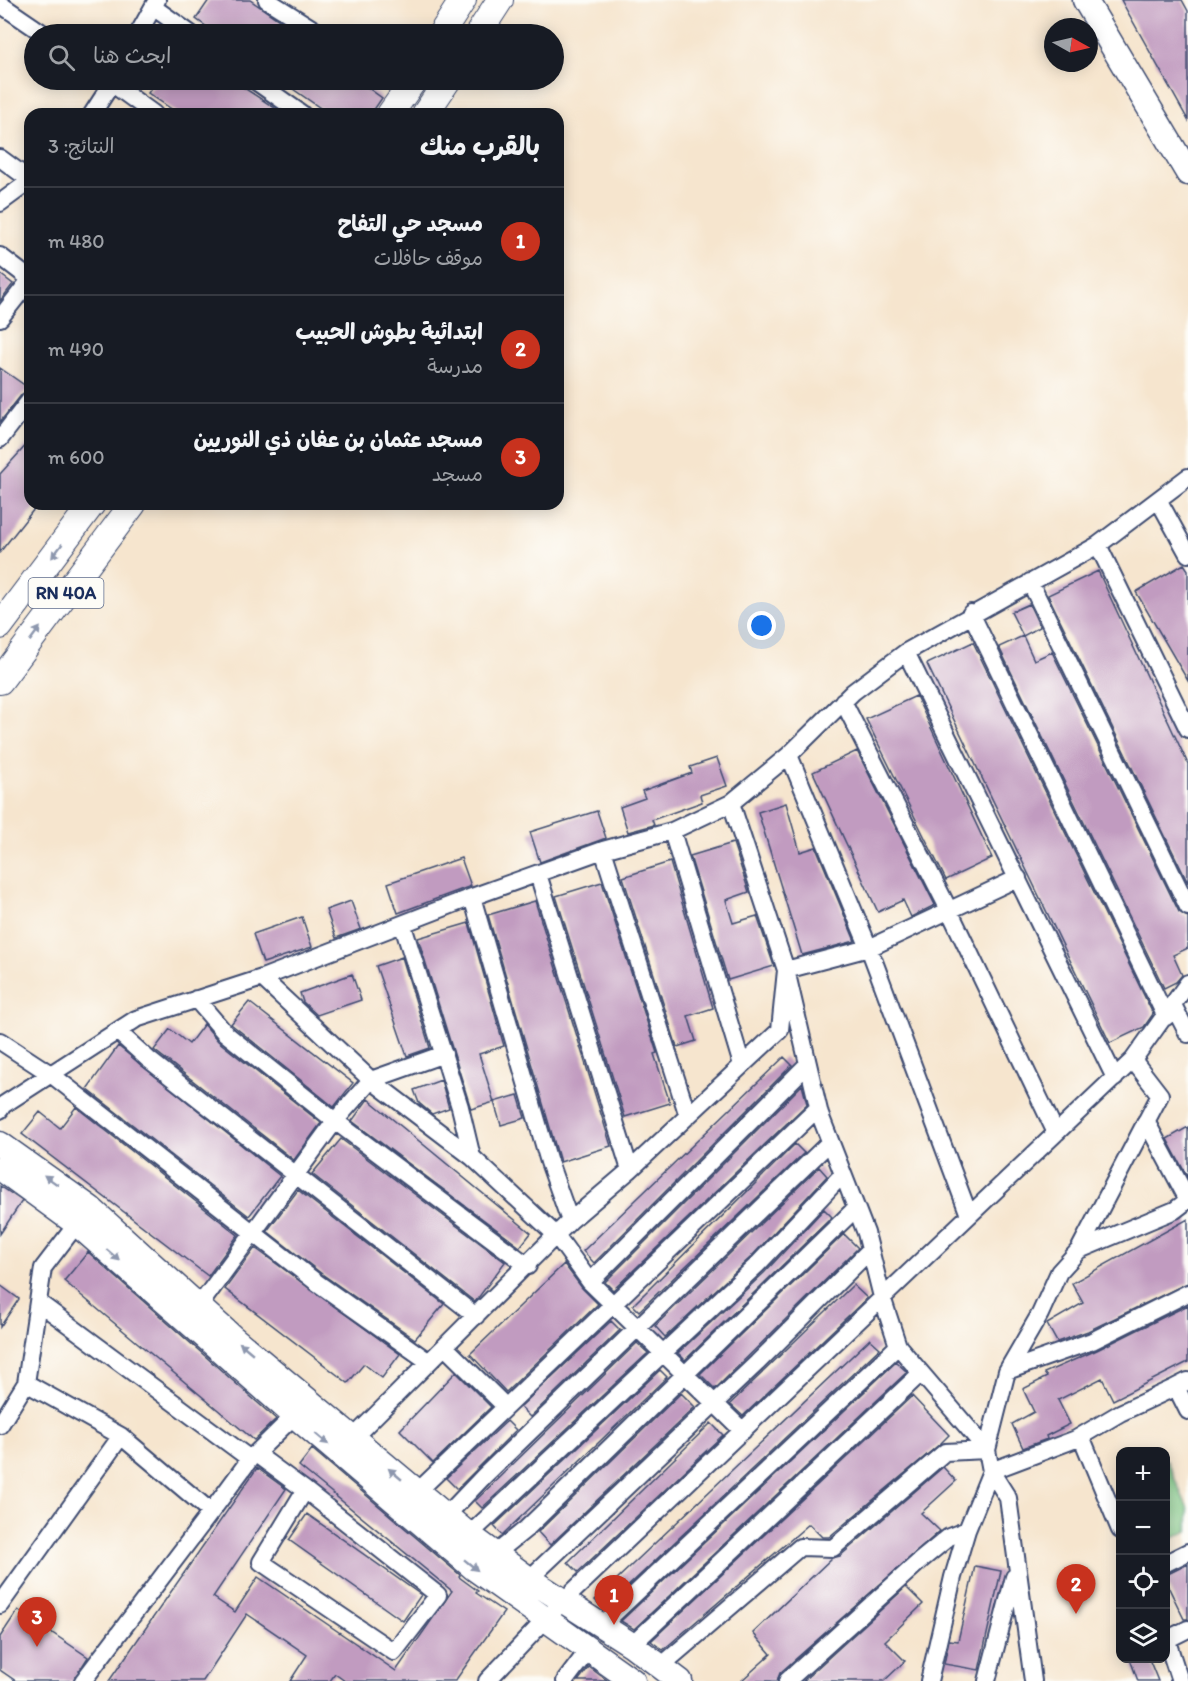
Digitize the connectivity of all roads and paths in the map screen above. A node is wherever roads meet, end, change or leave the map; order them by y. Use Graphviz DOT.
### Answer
graph roads {
  1 [pos="267,0"];
  2 [pos="463,0"];
  3 [pos="500,0"];
  4 [pos="1085,0"];
  5 [pos="155,3"];
  6 [pos="5,4"];
  7 [pos="31,24"];
  8 [pos="143,24"];
  9 [pos="179,24"];
  10 [pos="305,24"];
  11 [pos="447,24"];
  12 [pos="484,24"];
  13 [pos="106,90"];
  14 [pos="123,90"];
  15 [pos="268,90"];
  16 [pos="401,90"];
  17 [pos="441,90"];
  18 [pos="95,108"];
  19 [pos="146,108"];
  20 [pos="294,108"];
  21 [pos="393,108"];
  22 [pos="429,108"];
  23 [pos="0,158"];
  24 [pos="1188,173"];
  25 [pos="24,176"];
  26 [pos="24,185"];
  27 [pos="0,202"];
  28 [pos="0,256"];
  29 [pos="24,274"];
  30 [pos="24,287"];
  31 [pos="0,318"];
  32 [pos="24,408"];
  33 [pos="0,439"];
  34 [pos="1188,477"];
  35 [pos="1159,501"];
  36 [pos="87,510"];
  37 [pos="128,510"];
  38 [pos="1098,545"];
  39 [pos="1188,554"];
  40 [pos="1030,582"];
  41 [pos="971,613"];
  42 [pos="0,626"];
  43 [pos="906,652"];
  44 [pos="0,681"];
  45 [pos="843,701"];
  46 [pos="1188,729"];
  47 [pos="789,755"];
  48 [pos="731,803"];
  49 [pos="672,831"];
  50 [pos="603,850"];
  51 [pos="538,874"];
  52 [pos="1018,878"];
  53 [pos="472,897"];
  54 [pos="1188,906"];
  55 [pos="950,912"];
  56 [pos="403,926"];
  57 [pos="869,948"];
  58 [pos="786,970"];
  59 [pos="262,978"];
  60 [pos="1188,983"];
  61 [pos="196,999"];
  62 [pos="1170,1012"];
  63 [pos="117,1031"];
  64 [pos="1188,1034"];
  65 [pos="0,1041"];
  66 [pos="444,1054"];
  67 [pos="1133,1060"];
  68 [pos="742,1065"];
  69 [pos="807,1065"];
  70 [pos="52,1075"];
  71 [pos="1115,1078"];
  72 [pos="371,1080"];
  73 [pos="818,1107"];
  74 [pos="0,1110"];
  75 [pos="688,1116"];
  76 [pos="334,1121"];
  77 [pos="1146,1121"];
  78 [pos="1056,1133"];
  79 [pos="830,1142"];
  80 [pos="0,1144"];
  81 [pos="472,1158"];
  82 [pos="0,1168"];
  83 [pos="630,1170"];
  84 [pos="295,1174"];
  85 [pos="843,1174"];
  86 [pos="856,1208"];
  87 [pos="969,1215"];
  88 [pos="83,1216"];
  89 [pos="570,1221"];
  90 [pos="253,1233"];
  91 [pos="556,1235"];
  92 [pos="870,1250"];
  93 [pos="1078,1250"];
  94 [pos="528,1266"];
  95 [pos="590,1282"];
  96 [pos="1188,1293"];
  97 [pos="882,1297"];
  98 [pos="38,1302"];
  99 [pos="613,1304"];
  100 [pos="199,1306"];
  101 [pos="476,1316"];
  102 [pos="637,1328"];
  103 [pos="898,1346"];
  104 [pos="445,1347"];
  105 [pos="663,1353"];
  106 [pos="429,1362"];
  107 [pos="1007,1371"];
  108 [pos="920,1374"];
  109 [pos="685,1375"];
  110 [pos="26,1383"];
  111 [pos="1182,1384"];
  112 [pos="715,1403"];
  113 [pos="506,1407"];
  114 [pos="302,1409"];
  115 [pos="1188,1411"];
  116 [pos="0,1425"];
  117 [pos="743,1431"];
  118 [pos="120,1436"];
  119 [pos="1081,1436"];
  120 [pos="353,1438"];
  121 [pos="987,1450"];
  122 [pos="253,1457"];
  123 [pos="991,1471"];
  124 [pos="305,1490"];
  125 [pos="417,1492"];
  126 [pos="211,1512"];
  127 [pos="446,1516"];
  128 [pos="1116,1520"];
  129 [pos="967,1530"];
  130 [pos="469,1535"];
  131 [pos="1188,1552"];
  132 [pos="495,1554"];
  133 [pos="1170,1561"];
  134 [pos="1017,1569"];
  135 [pos="529,1579"];
  136 [pos="563,1601"];
  137 [pos="0,1605"];
  138 [pos="546,1618"];
  139 [pos="602,1625"];
  140 [pos="1188,1629"];
  141 [pos="1170,1637"];
  142 [pos="632,1645"];
  143 [pos="589,1648"];
  144 [pos="1170,1651"];
  145 [pos="661,1666"];
  146 [pos="82,1681"];
  147 [pos="487,1681"];
  148 [pos="565,1681"];
  149 [pos="633,1681"];
  150 [pos="680,1681"];
  151 [pos="787,1681"];
  152 [pos="929,1681"];
  153 [pos="987,1681"];
  154 [pos="1033,1681"];
  155 [pos="1180,1681"];
  1 -- 10 [label="street"];
  2 -- 11 [label="main road"];
  3 -- 12 [label="main road"];
  4 -- 24 [label="main road"];
  5 -- 8 [label="street"];
  5 -- 9 [label="street"];
  6 -- 7 [label="street"];
  13 -- 18 [label="street"];
  14 -- 19 [label="street"];
  15 -- 20 [label="street"];
  16 -- 21 [label="main road"];
  17 -- 22 [label="main road"];
  23 -- 25 [label="street"];
  26 -- 27 [label="street"];
  28 -- 29 [label="street"];
  30 -- 31 [label="street"];
  32 -- 33 [label="street"];
  34 -- 35 [label="street"];
  35 -- 38 [label="street"];
  35 -- 39 [label="street"];
  36 -- 42 [label="main road, RN 40A, one-way"];
  44 -- 37 [label="main road, RN 40A, one-way"];
  38 -- 40 [label="street"];
  38 -- 46 [label="street"];
  40 -- 41 [label="street"];
  40 -- 54 [label="street"];
  41 -- 43 [label="street"];
  41 -- 62 [label="street"];
  43 -- 45 [label="street"];
  43 -- 52 [label="street"];
  45 -- 47 [label="street"];
  45 -- 55 [label="street"];
  47 -- 48 [label="street"];
  47 -- 57 [label="street"];
  48 -- 49 [label="street"];
  48 -- 58 [label="street"];
  49 -- 50 [label="street"];
  49 -- 68 [label="street"];
  50 -- 51 [label="street"];
  50 -- 75 [label="street"];
  51 -- 53 [label="street"];
  51 -- 83 [label="street"];
  52 -- 55 [label="street"];
  52 -- 71 [label="street"];
  53 -- 56 [label="street"];
  53 -- 89 [label="street"];
  55 -- 57 [label="street"];
  55 -- 78 [label="street"];
  56 -- 59 [label="street"];
  56 -- 66 [label="street"];
  57 -- 58 [label="street"];
  57 -- 87 [label="street"];
  58 -- 68 [label="street"];
  58 -- 69 [label="street"];
  59 -- 61 [label="street"];
  59 -- 72 [label="street"];
  60 -- 62 [label="street"];
  61 -- 63 [label="street"];
  61 -- 76 [label="street"];
  62 -- 64 [label="street"];
  62 -- 67 [label="street"];
  63 -- 70 [label="street"];
  63 -- 84 [label="street"];
  65 -- 70 [label="street"];
  66 -- 72 [label="street"];
  66 -- 81 [label="street"];
  67 -- 71 [label="street"];
  67 -- 77 [label="street"];
  68 -- 75 [label="street"];
  69 -- 73 [label="street"];
  69 -- 95 [label="street"];
  70 -- 74 [label="street"];
  70 -- 90 [label="street"];
  71 -- 78 [label="street"];
  72 -- 76 [label="street"];
  72 -- 81 [label="street"];
  73 -- 79 [label="street"];
  73 -- 99 [label="street"];
  75 -- 83 [label="street"];
  76 -- 84 [label="street"];
  76 -- 94 [label="street"];
  77 -- 93 [label="street"];
  77 -- 93 [label="street"];
  78 -- 87 [label="street"];
  79 -- 85 [label="street"];
  79 -- 102 [label="street"];
  88 -- 80 [label="main road, one-way"];
  81 -- 91 [label="street"];
  82 -- 88 [label="main road"];
  83 -- 89 [label="street"];
  84 -- 90 [label="street"];
  84 -- 101 [label="street"];
  85 -- 86 [label="street"];
  85 -- 105 [label="street"];
  86 -- 92 [label="street"];
  86 -- 109 [label="street"];
  87 -- 97 [label="street"];
  88 -- 98 [label="street"];
  88 -- 100 [label="main road"];
  88 -- 114 [label="main road, one-way"];
  89 -- 91 [label="street"];
  90 -- 100 [label="street"];
  90 -- 106 [label="street"];
  91 -- 94 [label="street"];
  91 -- 95 [label="street"];
  92 -- 97 [label="street"];
  92 -- 112 [label="street"];
  93 -- 107 [label="street"];
  94 -- 101 [label="street"];
  95 -- 99 [label="street"];
  96 -- 107 [label="street"];
  97 -- 103 [label="street"];
  97 -- 117 [label="street"];
  98 -- 110 [label="street"];
  98 -- 122 [label="street"];
  99 -- 102 [label="street"];
  99 -- 113 [label="street"];
  114 -- 100 [label="main road, one-way"];
  101 -- 104 [label="street"];
  102 -- 105 [label="street"];
  102 -- 127 [label="street"];
  103 -- 108 [label="street"];
  103 -- 139 [label="street"];
  104 -- 106 [label="street"];
  104 -- 113 [label="street"];
  105 -- 109 [label="street"];
  105 -- 130 [label="street"];
  106 -- 120 [label="street"];
  107 -- 121 [label="street"];
  108 -- 121 [label="street"];
  108 -- 142 [label="street"];
  109 -- 112 [label="street"];
  109 -- 132 [label="street"];
  110 -- 116 [label="street"];
  110 -- 118 [label="street"];
  111 -- 115 [label="street"];
  111 -- 119 [label="street"];
  112 -- 117 [label="street"];
  112 -- 135 [label="street"];
  113 -- 125 [label="street"];
  114 -- 120 [label="main road"];
  114 -- 122 [label="street"];
  114 -- 138 [label="main road, one-way"];
  117 -- 136 [label="street"];
  118 -- 126 [label="street"];
  118 -- 137 [label="street"];
  119 -- 123 [label="street"];
  119 -- 128 [label="street"];
  125 -- 120 [label="main road, one-way"];
  121 -- 123 [label="street"];
  121 -- 145 [label="street"];
  122 -- 124 [label="street"];
  122 -- 126 [label="street"];
  123 -- 129 [label="street"];
  123 -- 134 [label="street"];
  124 -- 124 [label="street"];
  125 -- 127 [label="main road"];
  126 -- 146 [label="street"];
  127 -- 130 [label="main road"];
  129 -- 151 [label="street"];
  129 -- 152 [label="street"];
  130 -- 132 [label="main road"];
  131 -- 133 [label="street"];
  132 -- 135 [label="main road"];
  134 -- 153 [label="street"];
  134 -- 154 [label="street"];
  135 -- 136 [label="main road"];
  136 -- 138 [label="street"];
  136 -- 139 [label="main road"];
  138 -- 143 [label="main road"];
  138 -- 147 [label="street"];
  139 -- 142 [label="main road"];
  140 -- 141 [label="street"];
  142 -- 145 [label="main road"];
  143 -- 148 [label="street"];
  143 -- 149 [label="main road"];
  144 -- 155 [label="street"];
  145 -- 150 [label="main road"];
}
